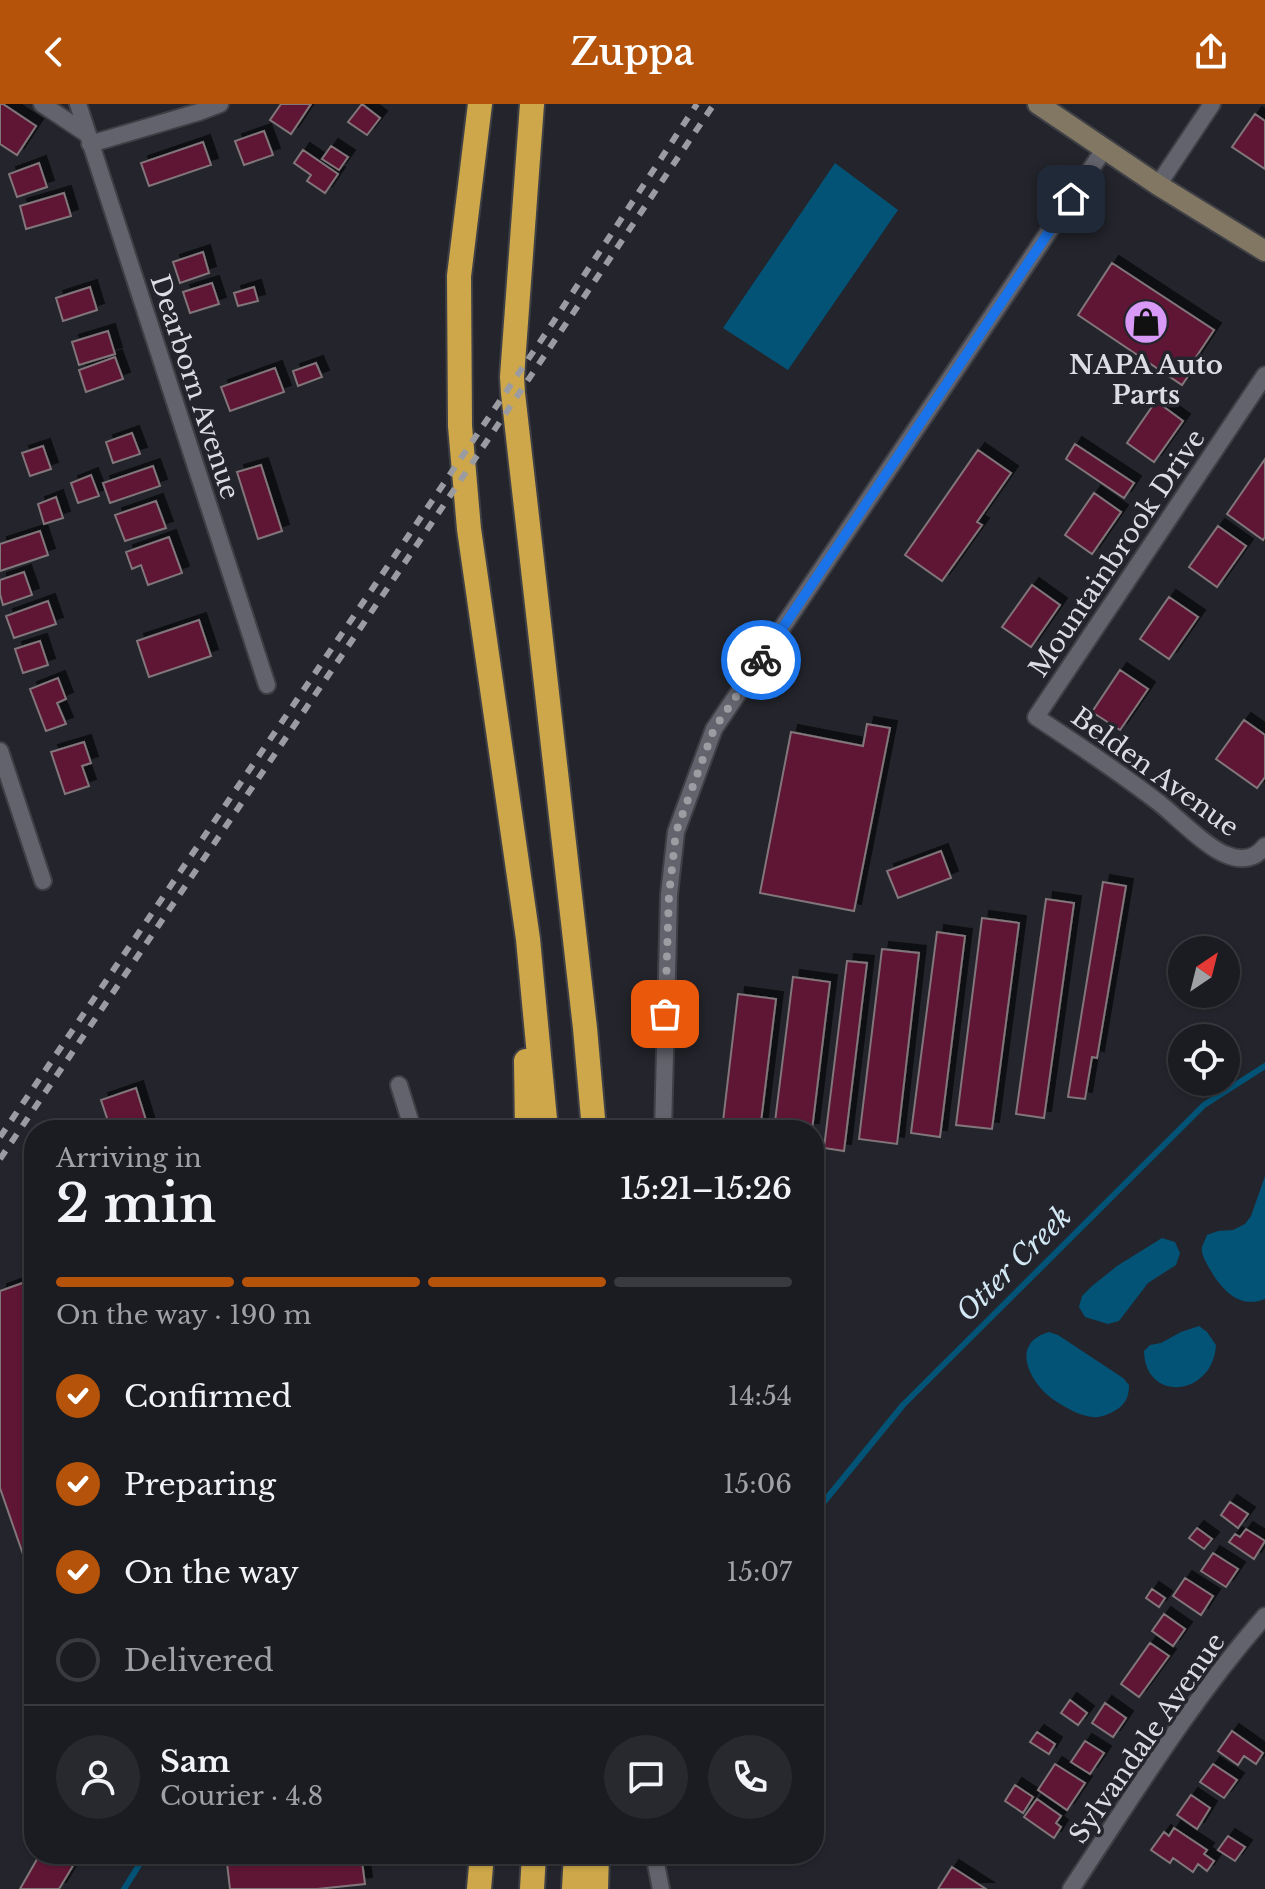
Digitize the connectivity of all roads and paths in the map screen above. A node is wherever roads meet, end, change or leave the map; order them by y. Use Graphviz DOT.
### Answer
graph roads {
  1 [pos="42,104"];
  2 [pos="78,104"];
  3 [pos="220,104"];
  4 [pos="480,104"];
  5 [pos="532,104"];
  6 [pos="1038,104"];
  7 [pos="1212,104"];
  8 [pos="89,139"];
  9 [pos="1105,148"];
  10 [pos="1158,185"];
  11 [pos="1265,251"];
  12 [pos="1265,375"];
  13 [pos="267,685"];
  14 [pos="1036,717"];
  15 [pos="0,751"];
  16 [pos="1265,846"];
  17 [pos="43,881"];
  18 [pos="528,939"];
  19 [pos="399,1085"];
  20 [pos="410,1120"];
  21 [pos="527,1120"];
  22 [pos="545,1120"];
  23 [pos="593,1120"];
  24 [pos="663,1120"];
  25 [pos="1265,1616"];
  26 [pos="481,1864"];
  27 [pos="533,1864"];
  28 [pos="575,1864"];
  29 [pos="597,1864"];
  30 [pos="656,1864"];
  31 [pos="479,1889"];
  32 [pos="532,1889"];
  33 [pos="574,1889"];
  34 [pos="596,1889"];
  35 [pos="661,1889"];
  36 [pos="1071,1889"];
  1 -- 8 [label="street"];
  2 -- 8 [label="street, Dearborn Avenue"];
  3 -- 8 [label="street"];
  4 -- 18 [label="highway"];
  5 -- 23 [label="highway"];
  6 -- 9 [label="main road"];
  7 -- 10 [label="street"];
  8 -- 13 [label="street, Dearborn Avenue"];
  9 -- 10 [label="main road"];
  9 -- 24 [label="street"];
  10 -- 11 [label="main road"];
  12 -- 14 [label="street, Mountainbrook Drive"];
  14 -- 16 [label="street, Belden Avenue"];
  15 -- 17 [label="street"];
  18 -- 21 [label="highway"];
  18 -- 22 [label="highway"];
  19 -- 20 [label="street"];
  25 -- 36 [label="street, Sylvandale Avenue"];
  26 -- 31 [label="highway"];
  27 -- 32 [label="highway"];
  28 -- 33 [label="highway"];
  29 -- 34 [label="highway"];
  30 -- 35 [label="street"];
}
